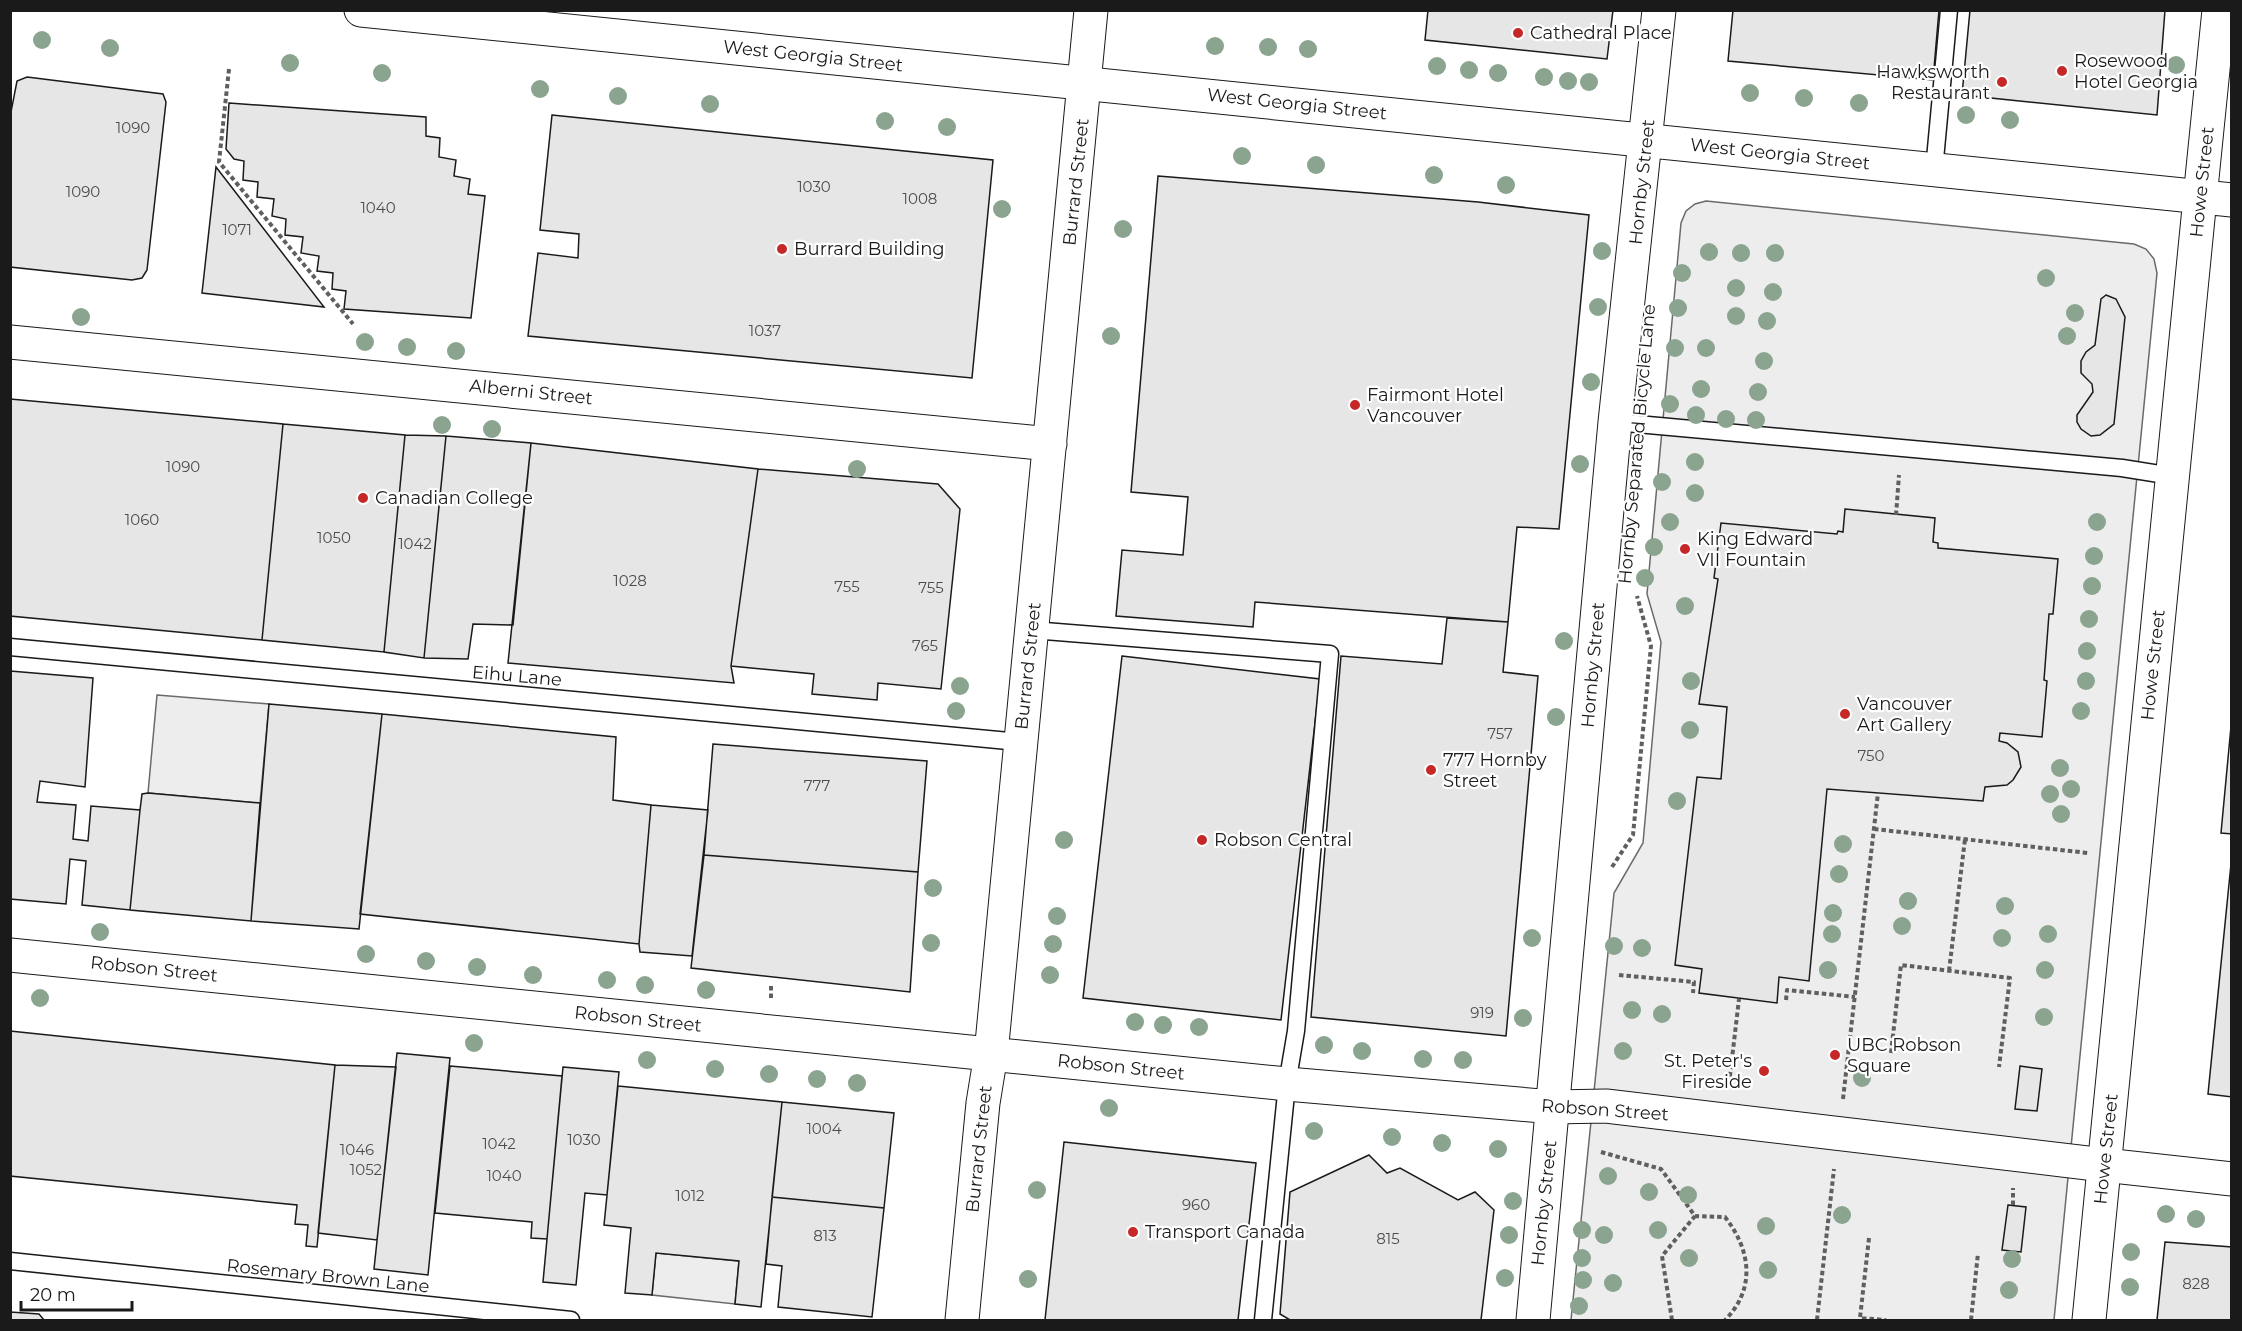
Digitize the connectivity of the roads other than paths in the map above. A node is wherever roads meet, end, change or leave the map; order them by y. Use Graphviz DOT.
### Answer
graph roads {
  1 [pos="361,10"];
  2 [pos="1091,10"];
  3 [pos="1659,10"];
  4 [pos="1949,10"];
  5 [pos="2219,10"];
  6 [pos="1086,82"];
  7 [pos="1647,140"];
  8 [pos="1934,170"];
  9 [pos="2216,199"];
  10 [pos="10,342"];
  11 [pos="1616,422"];
  12 [pos="1050,444"];
  13 [pos="2172,476"];
  14 [pos="1032,630"];
  15 [pos="10,648"];
  16 [pos="1019,742"];
  17 [pos="10,955"];
  18 [pos="991,1054"];
  19 [pos="1287,1084"];
  20 [pos="1553,1107"];
  21 [pos="2104,1165"];
  22 [pos="2232,1179"];
  23 [pos="10,1261"];
  24 [pos="571,1320"];
  25 [pos="962,1320"];
  26 [pos="1263,1320"];
  27 [pos="1533,1320"];
  28 [pos="2089,1320"];
  1 -- 6 [label="main road, West Georgia Street"];
  2 -- 6 [label="main road, Burrard Street"];
  3 -- 7 [label="main road, Hornby Street"];
  4 -- 8 [label="lane"];
  5 -- 9 [label="main road, Howe Street"];
  6 -- 7 [label="main road, West Georgia Street"];
  6 -- 12 [label="main road, Burrard Street"];
  7 -- 8 [label="main road, West Georgia Street"];
  7 -- 11 [label="main road, Hornby Street"];
  8 -- 9 [label="main road, West Georgia Street"];
  9 -- 13 [label="main road, Howe Street"];
  10 -- 12 [label="main road, Alberni Street"];
  11 -- 13 [label="lane"];
  11 -- 20 [label="main road, Hornby Street"];
  12 -- 14 [label="main road, Burrard Street"];
  13 -- 21 [label="main road, Howe Street"];
  14 -- 16 [label="main road, Burrard Street"];
  14 -- 19 [label="lane"];
  15 -- 16 [label="lane, Eihu Lane"];
  16 -- 18 [label="main road, Burrard Street"];
  17 -- 18 [label="main road, Robson Street"];
  18 -- 19 [label="main road, Robson Street"];
  18 -- 25 [label="main road, Burrard Street"];
  19 -- 20 [label="main road, Robson Street"];
  19 -- 26 [label="lane"];
  20 -- 21 [label="main road, Robson Street"];
  20 -- 27 [label="main road, Hornby Street"];
  21 -- 22 [label="main road, Robson Street"];
  21 -- 28 [label="main road, Howe Street"];
  23 -- 24 [label="lane, Rosemary Brown Lane"];
}
